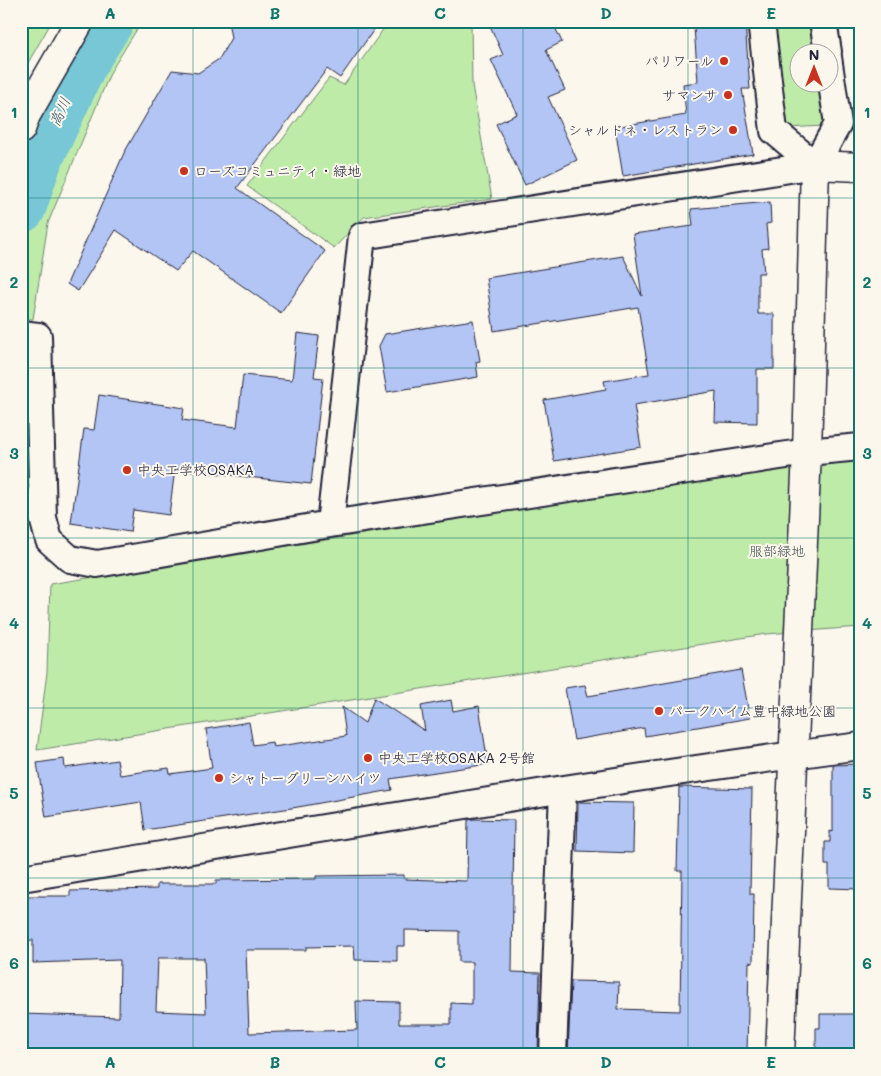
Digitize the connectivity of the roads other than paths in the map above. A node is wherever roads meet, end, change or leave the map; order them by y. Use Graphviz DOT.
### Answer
graph roads {
  1 [pos="80,21"];
  2 [pos="761,21"];
  3 [pos="824,21"];
  4 [pos="827,42"];
  5 [pos="833,92"];
  6 [pos="21,129"];
  7 [pos="815,166"];
  8 [pos="860,167"];
  9 [pos="21,334"];
  10 [pos="860,447"];
  11 [pos="807,452"];
  12 [pos="330,524"];
  13 [pos="860,746"];
  14 [pos="794,754"];
  15 [pos="563,790"];
  16 [pos="21,878"];
  17 [pos="553,1055"];
  18 [pos="780,1055"];
  1 -- 6 [label="street"];
  2 -- 7 [label="street"];
  3 -- 4 [label="street"];
  5 -- 7 [label="street"];
  7 -- 8 [label="street"];
  7 -- 11 [label="street"];
  7 -- 12 [label="street"];
  9 -- 12 [label="street"];
  10 -- 11 [label="street"];
  11 -- 12 [label="street"];
  11 -- 14 [label="street"];
  13 -- 14 [label="street"];
  14 -- 15 [label="street"];
  14 -- 18 [label="street"];
  15 -- 16 [label="street"];
  15 -- 17 [label="street"];
}
